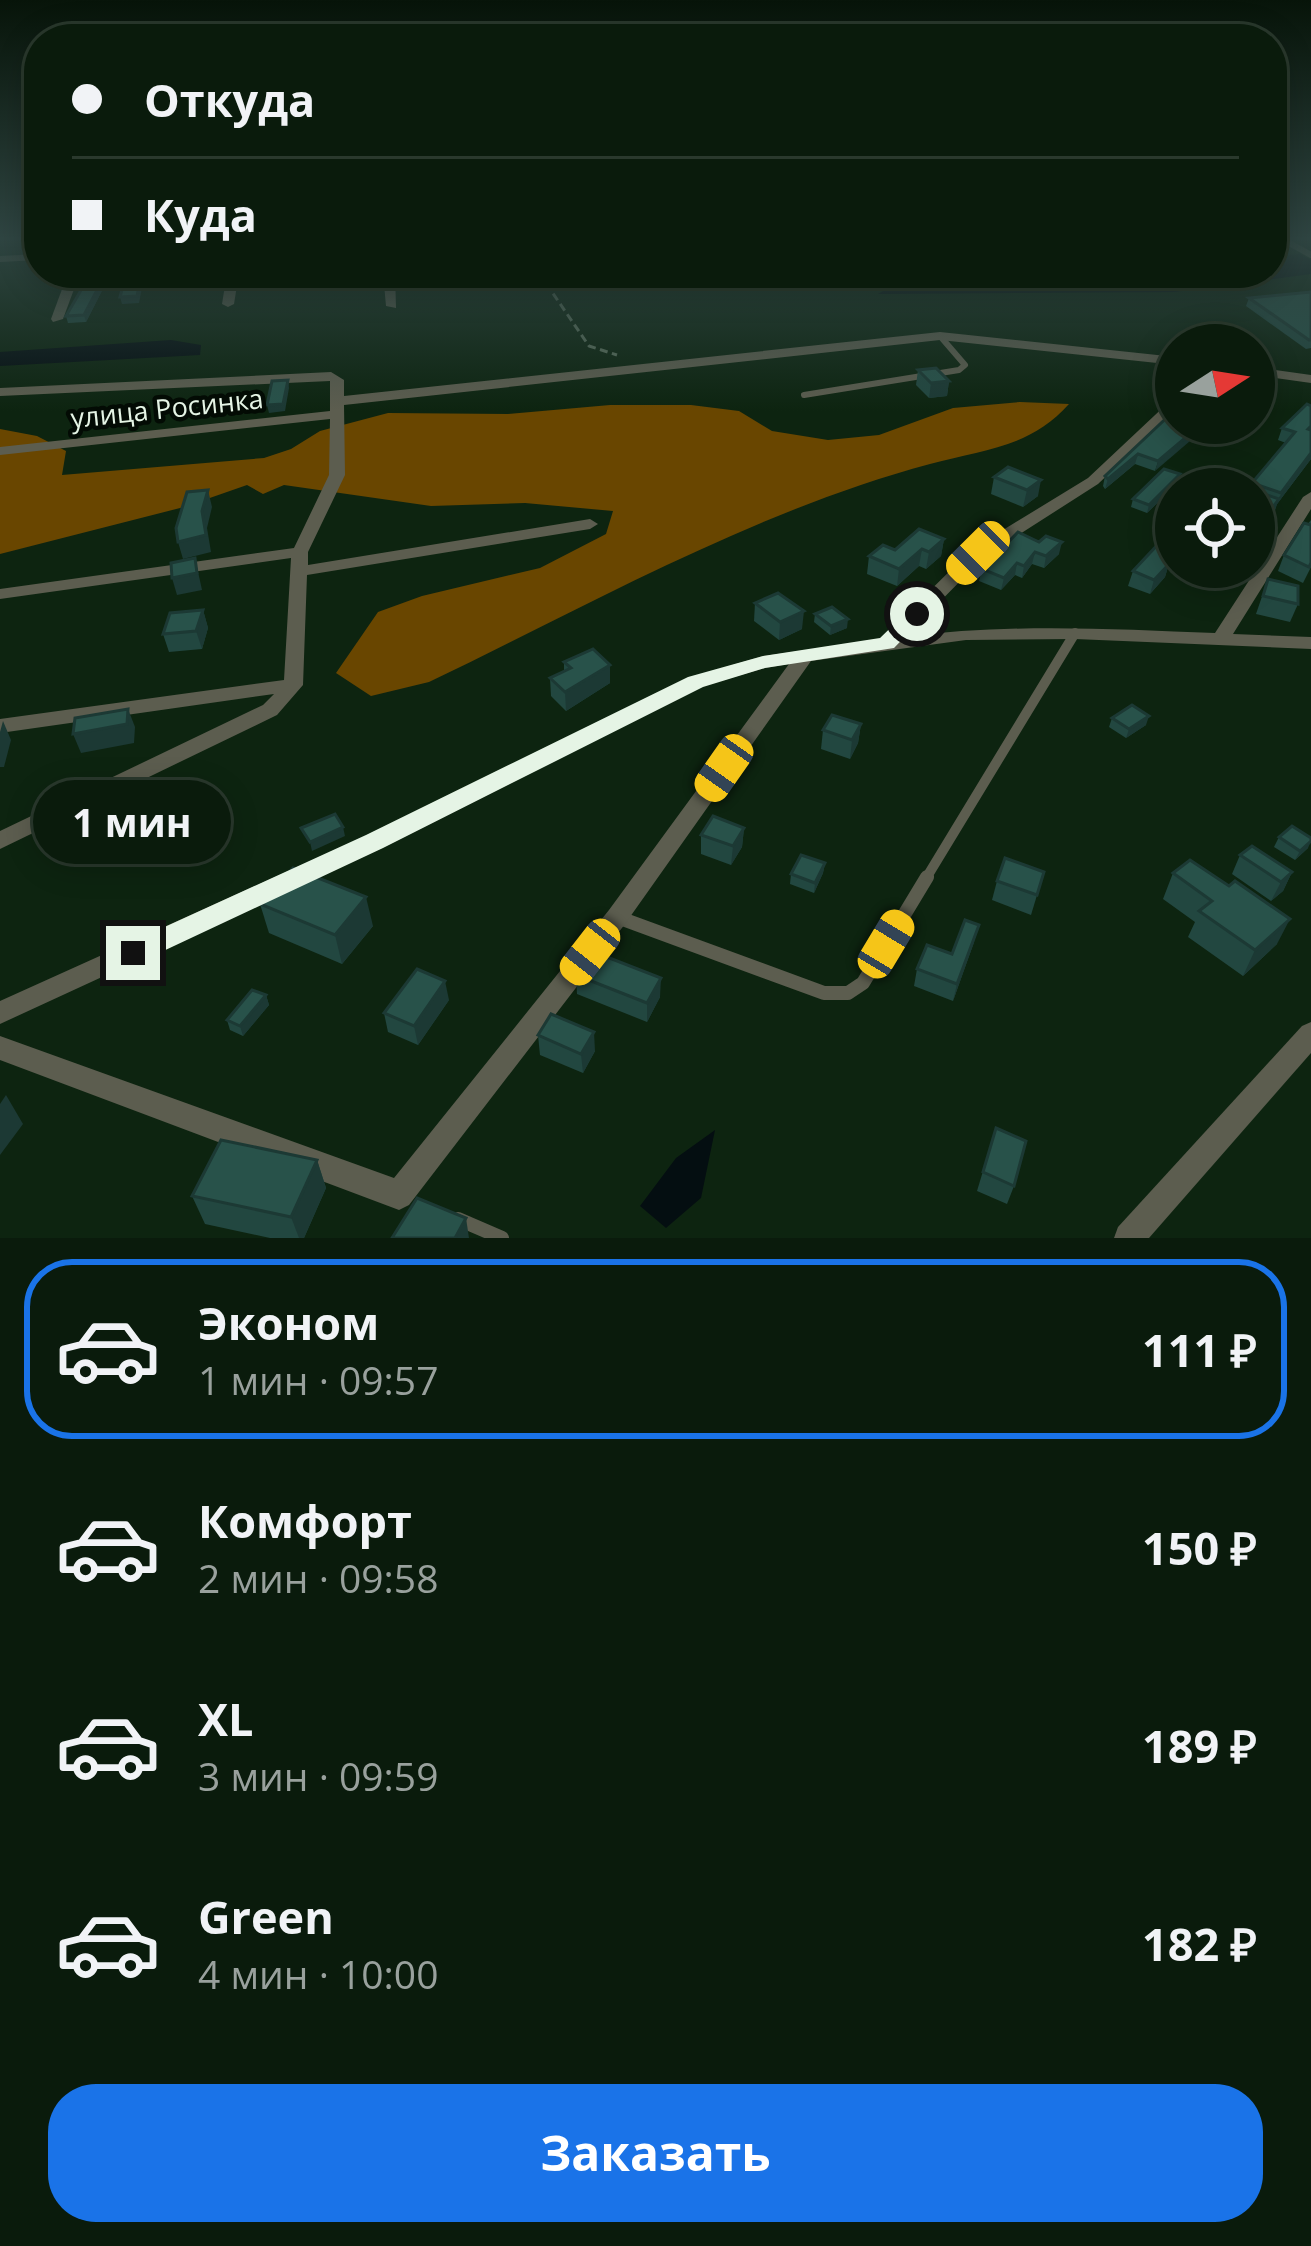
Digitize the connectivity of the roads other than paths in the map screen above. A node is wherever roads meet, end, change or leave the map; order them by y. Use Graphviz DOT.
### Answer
graph roads {
  1 [pos="66,296"];
  2 [pos="229,296"];
  3 [pos="391,296"];
  4 [pos="228,304"];
  5 [pos="392,306"];
  6 [pos="57,319"];
  7 [pos="940,337"];
  8 [pos="1155,359"];
  9 [pos="1275,374"];
  10 [pos="1311,379"];
  11 [pos="0,392"];
  12 [pos="804,395"];
  13 [pos="339,407"];
  14 [pos="1155,423"];
  15 [pos="0,452"];
  16 [pos="1311,497"];
  17 [pos="590,524"];
  18 [pos="301,561"];
  19 [pos="0,593"];
  20 [pos="1075,633"];
  21 [pos="1220,640"];
  22 [pos="1311,643"];
  23 [pos="886,644"];
  24 [pos="806,656"];
  25 [pos="293,685"];
  26 [pos="0,726"];
  27 [pos="0,841"];
  28 [pos="617,917"];
  29 [pos="0,1012"];
  30 [pos="1311,1034"];
  31 [pos="0,1048"];
  32 [pos="441,1212"];
  33 [pos="502,1238"];
  34 [pos="1129,1238"];
  1 -- 6 [label="street"];
  2 -- 4 [label="street"];
  3 -- 5 [label="street"];
  7 -- 8 [label="street, улица Росинка"];
  7 -- 12 [label="lane"];
  7 -- 13 [label="street, улица Росинка"];
  9 -- 10 [label="street"];
  11 -- 13 [label="street"];
  13 -- 15 [label="street, улица Росинка"];
  13 -- 18 [label="street"];
  14 -- 23 [label="street"];
  16 -- 21 [label="street"];
  17 -- 18 [label="street"];
  18 -- 19 [label="street"];
  18 -- 25 [label="street"];
  20 -- 21 [label="street"];
  20 -- 23 [label="street"];
  20 -- 28 [label="lane"];
  21 -- 22 [label="street"];
  23 -- 24 [label="street"];
  24 -- 28 [label="street"];
  24 -- 29 [label="street"];
  25 -- 26 [label="street"];
  25 -- 27 [label="street"];
  28 -- 31 [label="street"];
  30 -- 34 [label="street"];
  32 -- 33 [label="lane"];
}
